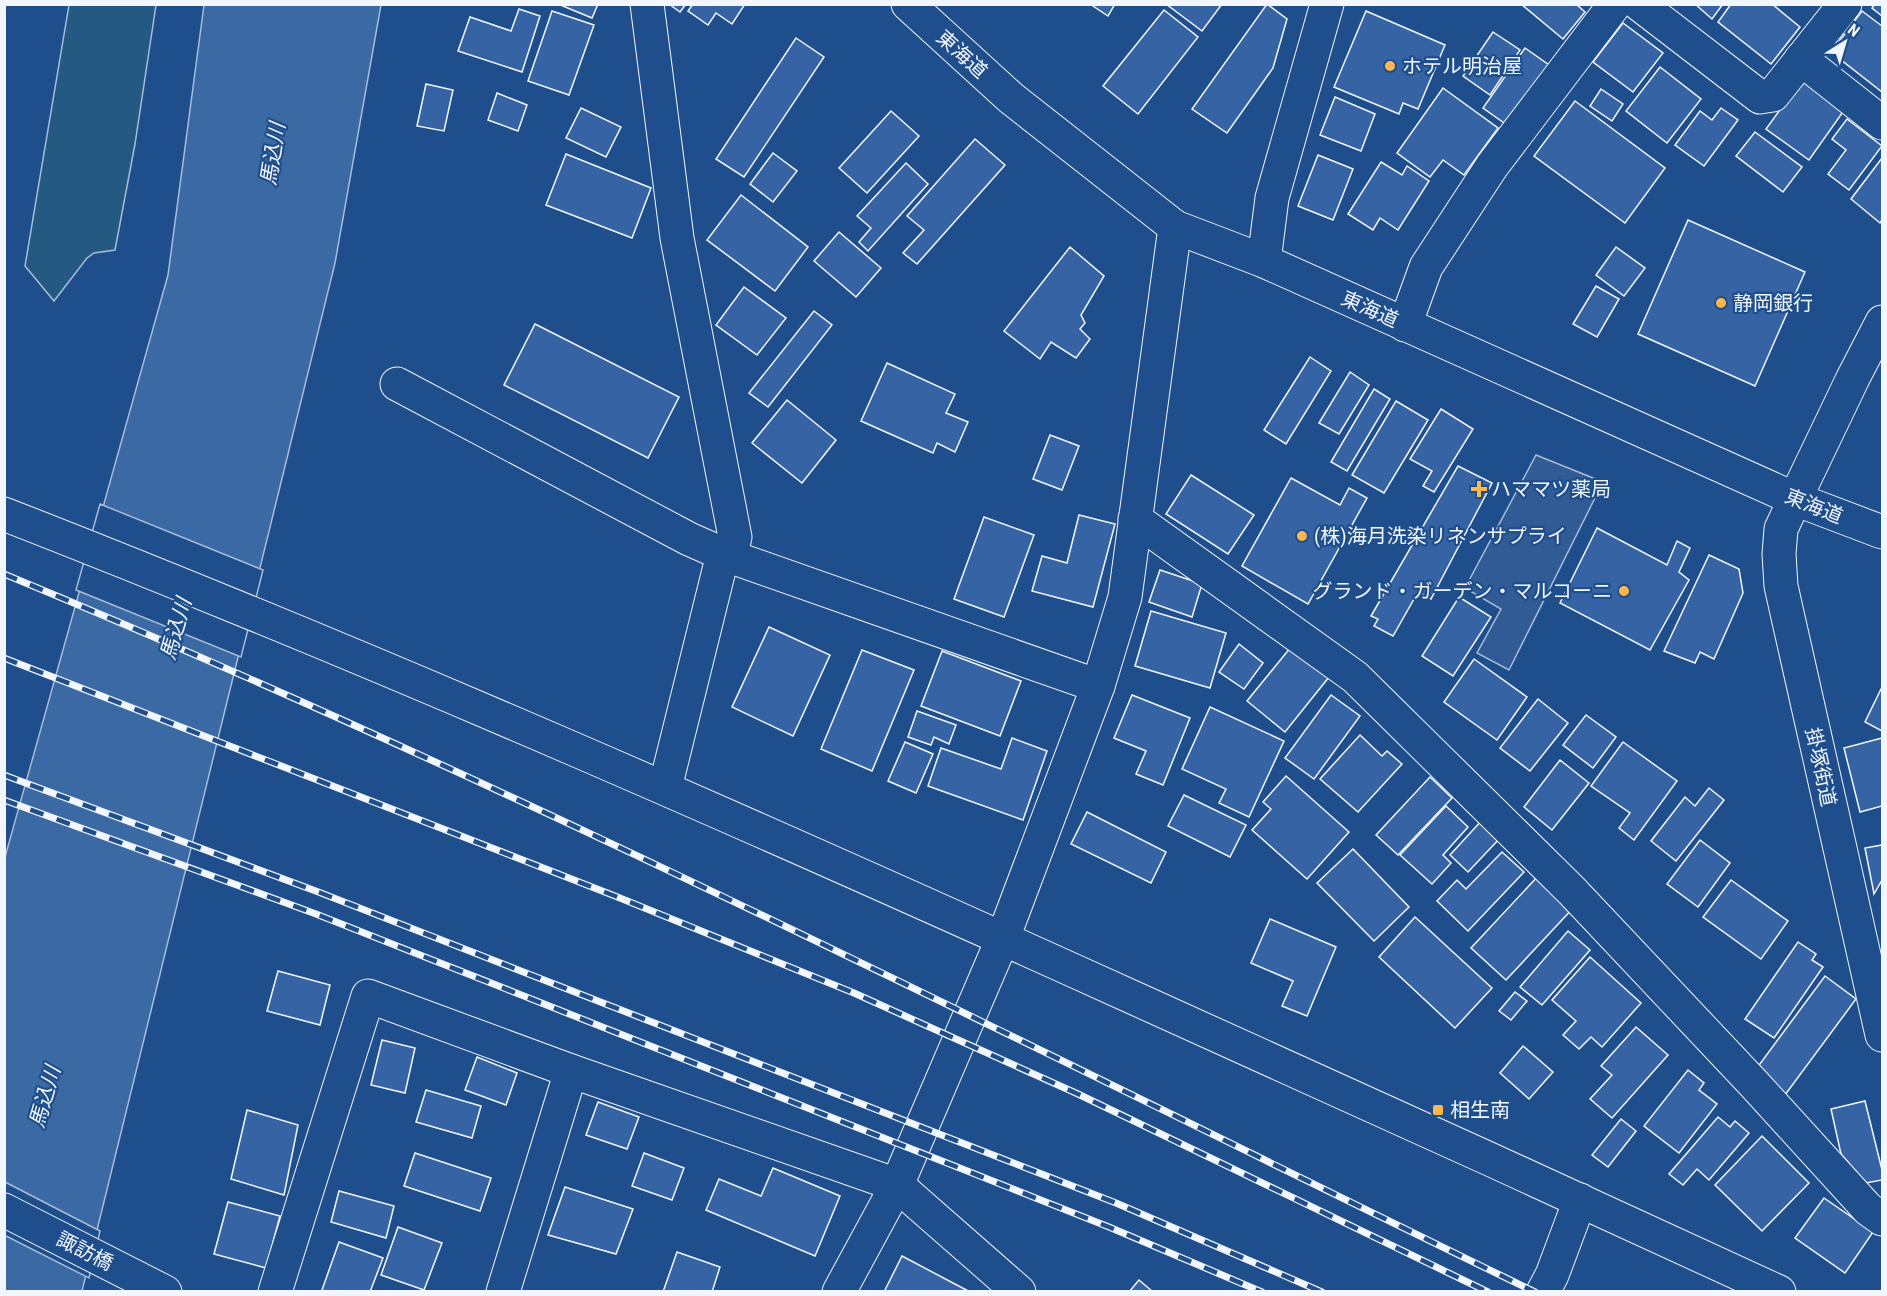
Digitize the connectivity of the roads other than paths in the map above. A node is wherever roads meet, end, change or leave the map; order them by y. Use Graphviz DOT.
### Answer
graph roads {
  1 [pos="647,4"];
  2 [pos="908,4"];
  3 [pos="1327,4"];
  4 [pos="1615,4"];
  5 [pos="1639,4"];
  6 [pos="1845,4"];
  7 [pos="1801,60"];
  8 [pos="1882,123"];
  9 [pos="1175,227"];
  10 [pos="1264,261"];
  11 [pos="1882,322"];
  12 [pos="1405,326"];
  13 [pos="397,384"];
  14 [pos="1795,498"];
  15 [pos="4,514"];
  16 [pos="1134,519"];
  17 [pos="1882,532"];
  18 [pos="727,556"];
  19 [pos="1098,686"];
  20 [pos="665,788"];
  21 [pos="1003,938"];
  22 [pos="1882,1035"];
  23 [pos="571,1071"];
  24 [pos="897,1185"];
  25 [pos="1580,1200"];
  26 [pos="4,1210"];
  27 [pos="1882,1219"];
  28 [pos="165,1292"];
  29 [pos="275,1292"];
  30 [pos="503,1292"];
  31 [pos="839,1292"];
  32 [pos="1019,1292"];
  33 [pos="1544,1292"];
  34 [pos="1779,1292"];
  1 -- 18 [label="main road"];
  2 -- 9 [label="main road, 東海道"];
  3 -- 10 [label="main road"];
  4 -- 12 [label="main road"];
  5 -- 7 [label="main road"];
  6 -- 7 [label="main road"];
  7 -- 8 [label="main road"];
  9 -- 10 [label="main road, 東海道"];
  9 -- 16 [label="main road"];
  10 -- 12 [label="main road, 東海道"];
  11 -- 14 [label="main road, 掛塚街道"];
  12 -- 14 [label="main road, 東海道"];
  13 -- 18 [label="main road"];
  14 -- 17 [label="main road, 東海道"];
  14 -- 22 [label="main road, 掛塚街道"];
  15 -- 20 [label="main road"];
  16 -- 19 [label="main road"];
  16 -- 27 [label="main road"];
  18 -- 19 [label="main road"];
  18 -- 20 [label="main road"];
  19 -- 21 [label="main road"];
  20 -- 21 [label="main road"];
  21 -- 24 [label="main road"];
  21 -- 25 [label="main road"];
  23 -- 24 [label="main road"];
  23 -- 29 [label="main road"];
  23 -- 30 [label="main road"];
  24 -- 31 [label="main road"];
  24 -- 32 [label="main road"];
  25 -- 33 [label="main road"];
  25 -- 34 [label="main road"];
  26 -- 28 [label="main road, 諏訪橋"];
}
